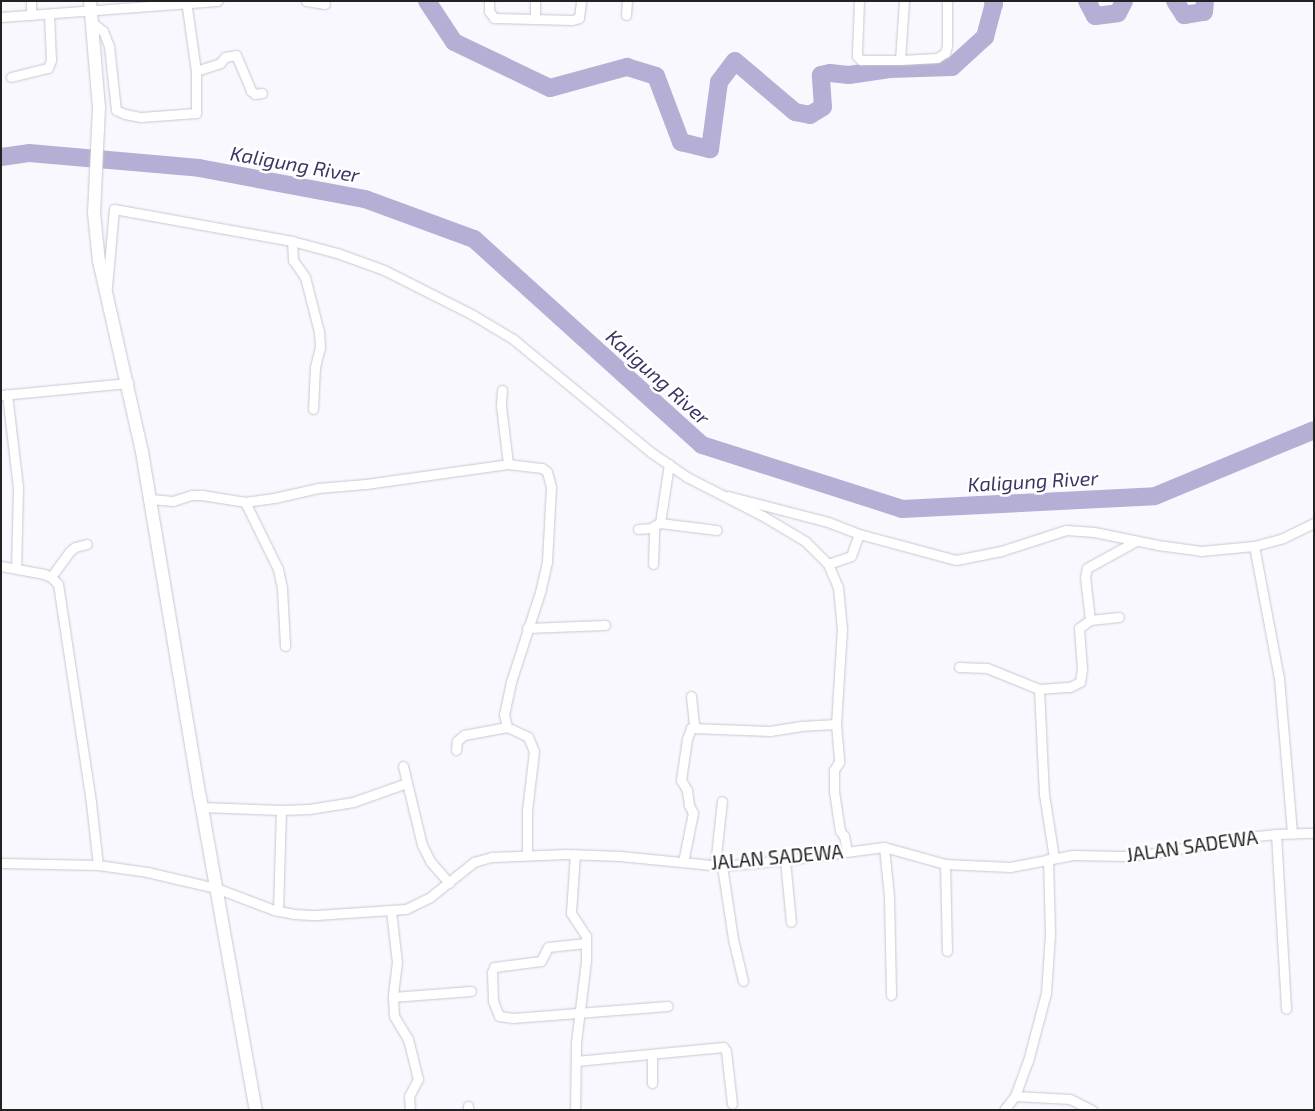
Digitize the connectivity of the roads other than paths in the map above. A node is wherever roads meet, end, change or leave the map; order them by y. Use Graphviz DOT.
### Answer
graph roads {
  1 [pos="31,1"];
  2 [pos="217,1"];
  3 [pos="306,1"];
  4 [pos="489,1"];
  5 [pos="535,1"];
  6 [pos="581,1"];
  7 [pos="627,1"];
  8 [pos="859,1"];
  9 [pos="904,1"];
  10 [pos="947,1"];
  11 [pos="186,2"];
  12 [pos="325,4"];
  13 [pos="91,12"];
  14 [pos="49,14"];
  15 [pos="626,14"];
  16 [pos="31,15"];
  17 [pos="1,17"];
  18 [pos="535,19"];
  19 [pos="900,60"];
  20 [pos="196,70"];
  21 [pos="11,77"];
  22 [pos="262,92"];
  23 [pos="292,242"];
  24 [pos="107,293"];
  25 [pos="128,383"];
  26 [pos="502,390"];
  27 [pos="4,394"];
  28 [pos="314,410"];
  29 [pos="508,464"];
  30 [pos="669,464"];
  31 [pos="720,495"];
  32 [pos="150,499"];
  33 [pos="245,502"];
  34 [pos="1314,523"];
  35 [pos="657,525"];
  36 [pos="638,529"];
  37 [pos="717,530"];
  38 [pos="859,534"];
  39 [pos="1136,541"];
  40 [pos="87,544"];
  41 [pos="1254,546"];
  42 [pos="653,564"];
  43 [pos="828,564"];
  44 [pos="1,566"];
  45 [pos="16,568"];
  46 [pos="51,577"];
  47 [pos="1119,618"];
  48 [pos="1090,620"];
  49 [pos="604,624"];
  50 [pos="527,628"];
  51 [pos="285,646"];
  52 [pos="959,667"];
  53 [pos="1039,689"];
  54 [pos="691,696"];
  55 [pos="836,724"];
  56 [pos="507,727"];
  57 [pos="694,727"];
  58 [pos="456,750"];
  59 [pos="403,766"];
  60 [pos="408,783"];
  61 [pos="722,801"];
  62 [pos="201,806"];
  63 [pos="281,810"];
  64 [pos="1292,826"];
  65 [pos="1314,833"];
  66 [pos="1276,834"];
  67 [pos="846,847"];
  68 [pos="884,847"];
  69 [pos="528,849"];
  70 [pos="1052,853"];
  71 [pos="575,854"];
  72 [pos="684,856"];
  73 [pos="785,860"];
  74 [pos="717,862"];
  75 [pos="1,863"];
  76 [pos="945,864"];
  77 [pos="98,865"];
  78 [pos="444,877"];
  79 [pos="221,890"];
  80 [pos="278,911"];
  81 [pos="390,911"];
  82 [pos="791,922"];
  83 [pos="586,943"];
  84 [pos="947,952"];
  85 [pos="743,981"];
  86 [pos="470,991"];
  87 [pos="891,995"];
  88 [pos="393,997"];
  89 [pos="668,1006"];
  90 [pos="1286,1009"];
  91 [pos="579,1013"];
  92 [pos="652,1055"];
  93 [pos="576,1060"];
  94 [pos="652,1083"];
  95 [pos="1015,1096"];
  96 [pos="732,1104"];
  97 [pos="1004,1109"];
  98 [pos="256,1110"];
  99 [pos="410,1110"];
  100 [pos="575,1110"];
  101 [pos="1092,1110"];
  1 -- 16 [label="street"];
  2 -- 11 [label="street"];
  3 -- 12 [label="street"];
  4 -- 18 [label="street"];
  5 -- 18 [label="street"];
  6 -- 18 [label="street"];
  7 -- 15 [label="street"];
  8 -- 19 [label="street"];
  9 -- 19 [label="street"];
  10 -- 19 [label="street"];
  11 -- 13 [label="street"];
  11 -- 20 [label="street"];
  13 -- 14 [label="street"];
  13 -- 20 [label="street"];
  13 -- 24 [label="main road"];
  14 -- 16 [label="street"];
  14 -- 21 [label="street"];
  16 -- 17 [label="street"];
  20 -- 22 [label="street"];
  23 -- 24 [label="street"];
  23 -- 28 [label="street"];
  23 -- 30 [label="street"];
  24 -- 25 [label="main road"];
  25 -- 27 [label="street"];
  25 -- 32 [label="main road"];
  26 -- 29 [label="street"];
  27 -- 45 [label="street"];
  29 -- 33 [label="street"];
  29 -- 50 [label="street"];
  30 -- 31 [label="street"];
  30 -- 35 [label="street"];
  31 -- 38 [label="street"];
  31 -- 43 [label="street"];
  32 -- 33 [label="street"];
  32 -- 62 [label="main road"];
  33 -- 51 [label="street"];
  34 -- 41 [label="street"];
  35 -- 36 [label="street"];
  35 -- 37 [label="street"];
  35 -- 42 [label="street"];
  38 -- 39 [label="street"];
  38 -- 43 [label="street"];
  39 -- 41 [label="street"];
  39 -- 48 [label="street"];
  40 -- 46 [label="street"];
  41 -- 64 [label="street"];
  43 -- 55 [label="street"];
  44 -- 45 [label="street"];
  45 -- 46 [label="street"];
  46 -- 77 [label="street"];
  47 -- 48 [label="street"];
  48 -- 53 [label="street"];
  49 -- 50 [label="street"];
  50 -- 56 [label="street"];
  52 -- 53 [label="street"];
  53 -- 70 [label="street"];
  54 -- 57 [label="street"];
  55 -- 57 [label="street"];
  55 -- 67 [label="street"];
  56 -- 58 [label="street"];
  56 -- 69 [label="street"];
  57 -- 72 [label="street"];
  59 -- 60 [label="street"];
  60 -- 63 [label="street"];
  60 -- 78 [label="street"];
  61 -- 74 [label="street"];
  62 -- 63 [label="street"];
  62 -- 79 [label="main road"];
  63 -- 80 [label="street"];
  64 -- 65 [label="street, JALAN SADEWA"];
  64 -- 66 [label="street, JALAN SADEWA"];
  66 -- 70 [label="street, JALAN SADEWA"];
  66 -- 90 [label="street"];
  67 -- 68 [label="street, JALAN SADEWA"];
  67 -- 73 [label="street, JALAN SADEWA"];
  68 -- 76 [label="street, JALAN SADEWA"];
  68 -- 87 [label="street"];
  69 -- 71 [label="street, JALAN SADEWA"];
  69 -- 78 [label="street, JALAN SADEWA"];
  70 -- 76 [label="street, JALAN SADEWA"];
  70 -- 95 [label="street"];
  71 -- 72 [label="street, JALAN SADEWA"];
  71 -- 83 [label="street"];
  72 -- 74 [label="street, JALAN SADEWA"];
  73 -- 74 [label="street, JALAN SADEWA"];
  73 -- 82 [label="street"];
  74 -- 85 [label="street"];
  75 -- 77 [label="street, JALAN SADEWA"];
  76 -- 84 [label="street"];
  77 -- 79 [label="street, JALAN SADEWA"];
  78 -- 81 [label="street, JALAN SADEWA"];
  79 -- 80 [label="street, JALAN SADEWA"];
  79 -- 98 [label="main road"];
  80 -- 81 [label="street, JALAN SADEWA"];
  81 -- 88 [label="street"];
  83 -- 91 [label="street"];
  83 -- 91 [label="street"];
  86 -- 88 [label="street"];
  88 -- 99 [label="street"];
  89 -- 91 [label="street"];
  91 -- 93 [label="street"];
  92 -- 93 [label="street"];
  92 -- 94 [label="street"];
  92 -- 96 [label="street"];
  93 -- 100 [label="street"];
  95 -- 97 [label="street"];
  95 -- 101 [label="street"];
}
